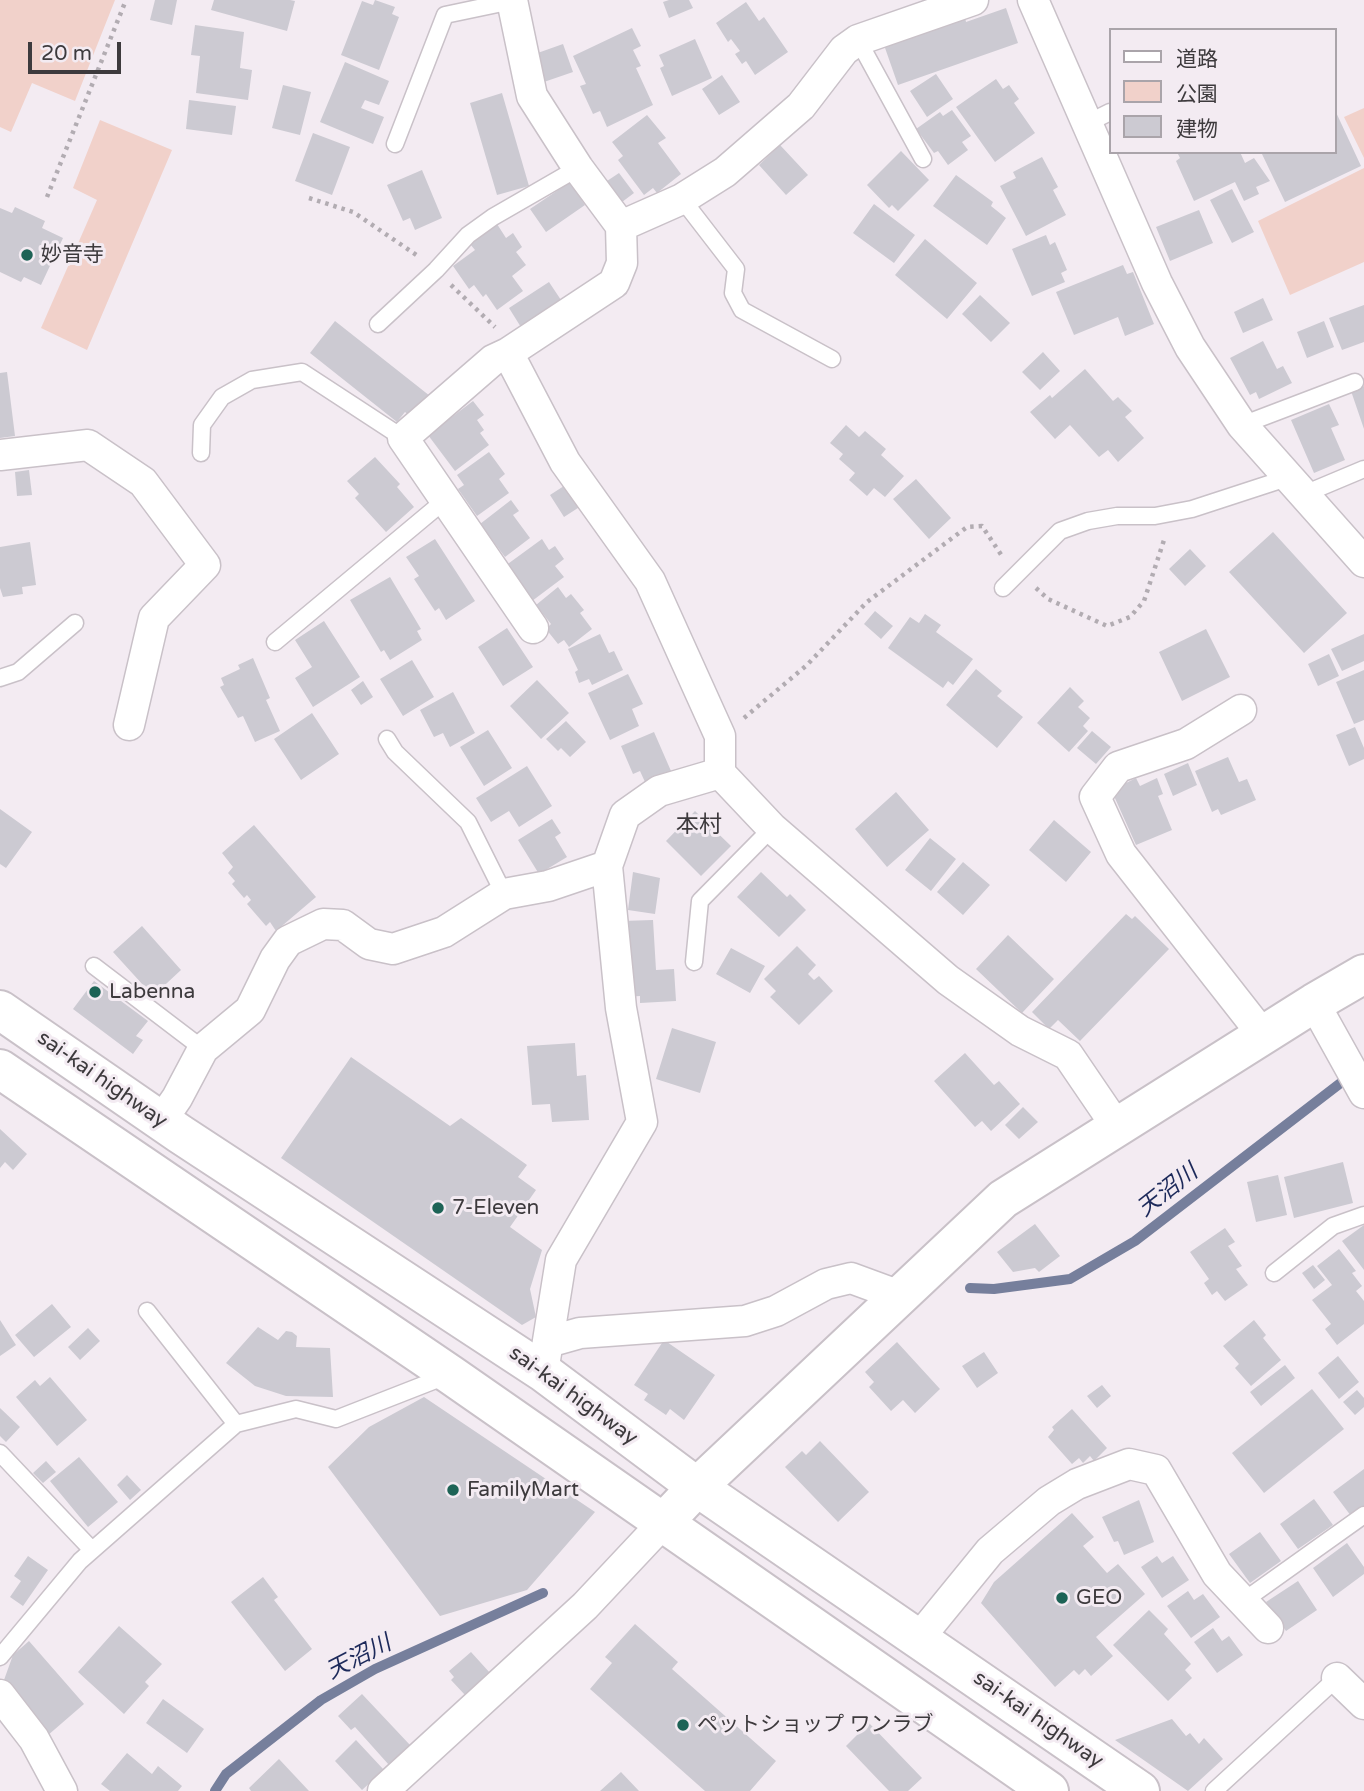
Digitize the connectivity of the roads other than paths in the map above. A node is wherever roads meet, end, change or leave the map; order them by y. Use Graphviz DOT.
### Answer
graph roads {
  1 [pos="512,0"];
  2 [pos="973,0"];
  3 [pos="1033,0"];
  4 [pos="859,40"];
  5 [pos="1098,118"];
  6 [pos="395,144"];
  7 [pos="1108,146"];
  8 [pos="1111,154"];
  9 [pos="923,159"];
  10 [pos="578,168"];
  11 [pos="682,198"];
  12 [pos="621,226"];
  13 [pos="379,324"];
  14 [pos="508,353"];
  15 [pos="832,359"];
  16 [pos="1355,382"];
  17 [pos="1242,425"];
  18 [pos="403,438"];
  19 [pos="201,453"];
  20 [pos="0,456"];
  21 [pos="1364,470"];
  22 [pos="1294,487"];
  23 [pos="444,501"];
  24 [pos="1364,562"];
  25 [pos="1003,588"];
  26 [pos="75,623"];
  27 [pos="533,628"];
  28 [pos="275,642"];
  29 [pos="0,678"];
  30 [pos="1241,710"];
  31 [pos="129,725"];
  32 [pos="387,739"];
  33 [pos="720,773"];
  34 [pos="772,828"];
  35 [pos="607,866"];
  36 [pos="504,894"];
  37 [pos="694,962"];
  38 [pos="94,966"];
  39 [pos="1364,974"];
  40 [pos="1314,1003"];
  41 [pos="0,1010"];
  42 [pos="1263,1035"];
  43 [pos="203,1049"];
  44 [pos="0,1069"];
  45 [pos="1364,1093"];
  46 [pos="160,1121"];
  47 [pos="1117,1127"];
  48 [pos="1364,1215"];
  49 [pos="1274,1273"];
  50 [pos="900,1296"];
  51 [pos="146,1311"];
  52 [pos="545,1357"];
  53 [pos="451,1374"];
  54 [pos="236,1424"];
  55 [pos="0,1453"];
  56 [pos="697,1486"];
  57 [pos="1364,1515"];
  58 [pos="662,1524"];
  59 [pos="92,1550"];
  60 [pos="1242,1602"];
  61 [pos="1268,1628"];
  62 [pos="919,1637"];
  63 [pos="0,1657"];
  64 [pos="1337,1678"];
  65 [pos="0,1695"];
  66 [pos="1364,1704"];
  67 [pos="62,1791"];
  68 [pos="383,1791"];
  69 [pos="1049,1791"];
  70 [pos="1140,1791"];
  71 [pos="1214,1791"];
  1 -- 6 [label="lane"];
  1 -- 10 [label="street"];
  2 -- 4 [label="street"];
  3 -- 5 [label="street"];
  4 -- 9 [label="lane"];
  4 -- 11 [label="street"];
  5 -- 7 [label="street"];
  8 -- 17 [label="street"];
  10 -- 12 [label="street"];
  10 -- 13 [label="lane"];
  11 -- 12 [label="street"];
  11 -- 15 [label="lane"];
  12 -- 14 [label="street"];
  14 -- 18 [label="street"];
  14 -- 33 [label="street"];
  16 -- 17 [label="lane"];
  17 -- 22 [label="street"];
  18 -- 19 [label="lane"];
  18 -- 23 [label="street"];
  20 -- 31 [label="street"];
  21 -- 22 [label="lane"];
  22 -- 24 [label="street"];
  22 -- 25 [label="lane"];
  23 -- 27 [label="street"];
  23 -- 28 [label="lane"];
  26 -- 29 [label="lane"];
  30 -- 42 [label="street"];
  32 -- 36 [label="lane"];
  33 -- 34 [label="street"];
  33 -- 35 [label="street"];
  34 -- 37 [label="lane"];
  34 -- 47 [label="street"];
  35 -- 36 [label="street"];
  35 -- 52 [label="street"];
  36 -- 43 [label="street"];
  38 -- 43 [label="lane"];
  39 -- 40 [label="main road"];
  40 -- 42 [label="main road"];
  40 -- 45 [label="street"];
  41 -- 46 [label="main road, sai-kai highway"];
  42 -- 47 [label="main road"];
  43 -- 46 [label="street"];
  44 -- 53 [label="main road"];
  46 -- 52 [label="main road, sai-kai highway"];
  47 -- 50 [label="main road"];
  48 -- 49 [label="lane"];
  50 -- 52 [label="street"];
  50 -- 56 [label="main road"];
  51 -- 54 [label="lane"];
  52 -- 56 [label="main road, sai-kai highway"];
  53 -- 54 [label="lane"];
  53 -- 58 [label="main road"];
  54 -- 59 [label="lane"];
  55 -- 59 [label="lane"];
  56 -- 58 [label="main road"];
  56 -- 62 [label="main road, sai-kai highway"];
  57 -- 60 [label="lane"];
  58 -- 68 [label="street"];
  58 -- 69 [label="main road"];
  59 -- 63 [label="lane"];
  60 -- 61 [label="street"];
  60 -- 62 [label="street"];
  62 -- 70 [label="main road, sai-kai highway"];
  64 -- 66 [label="street"];
  64 -- 71 [label="lane"];
  65 -- 67 [label="street"];
}
